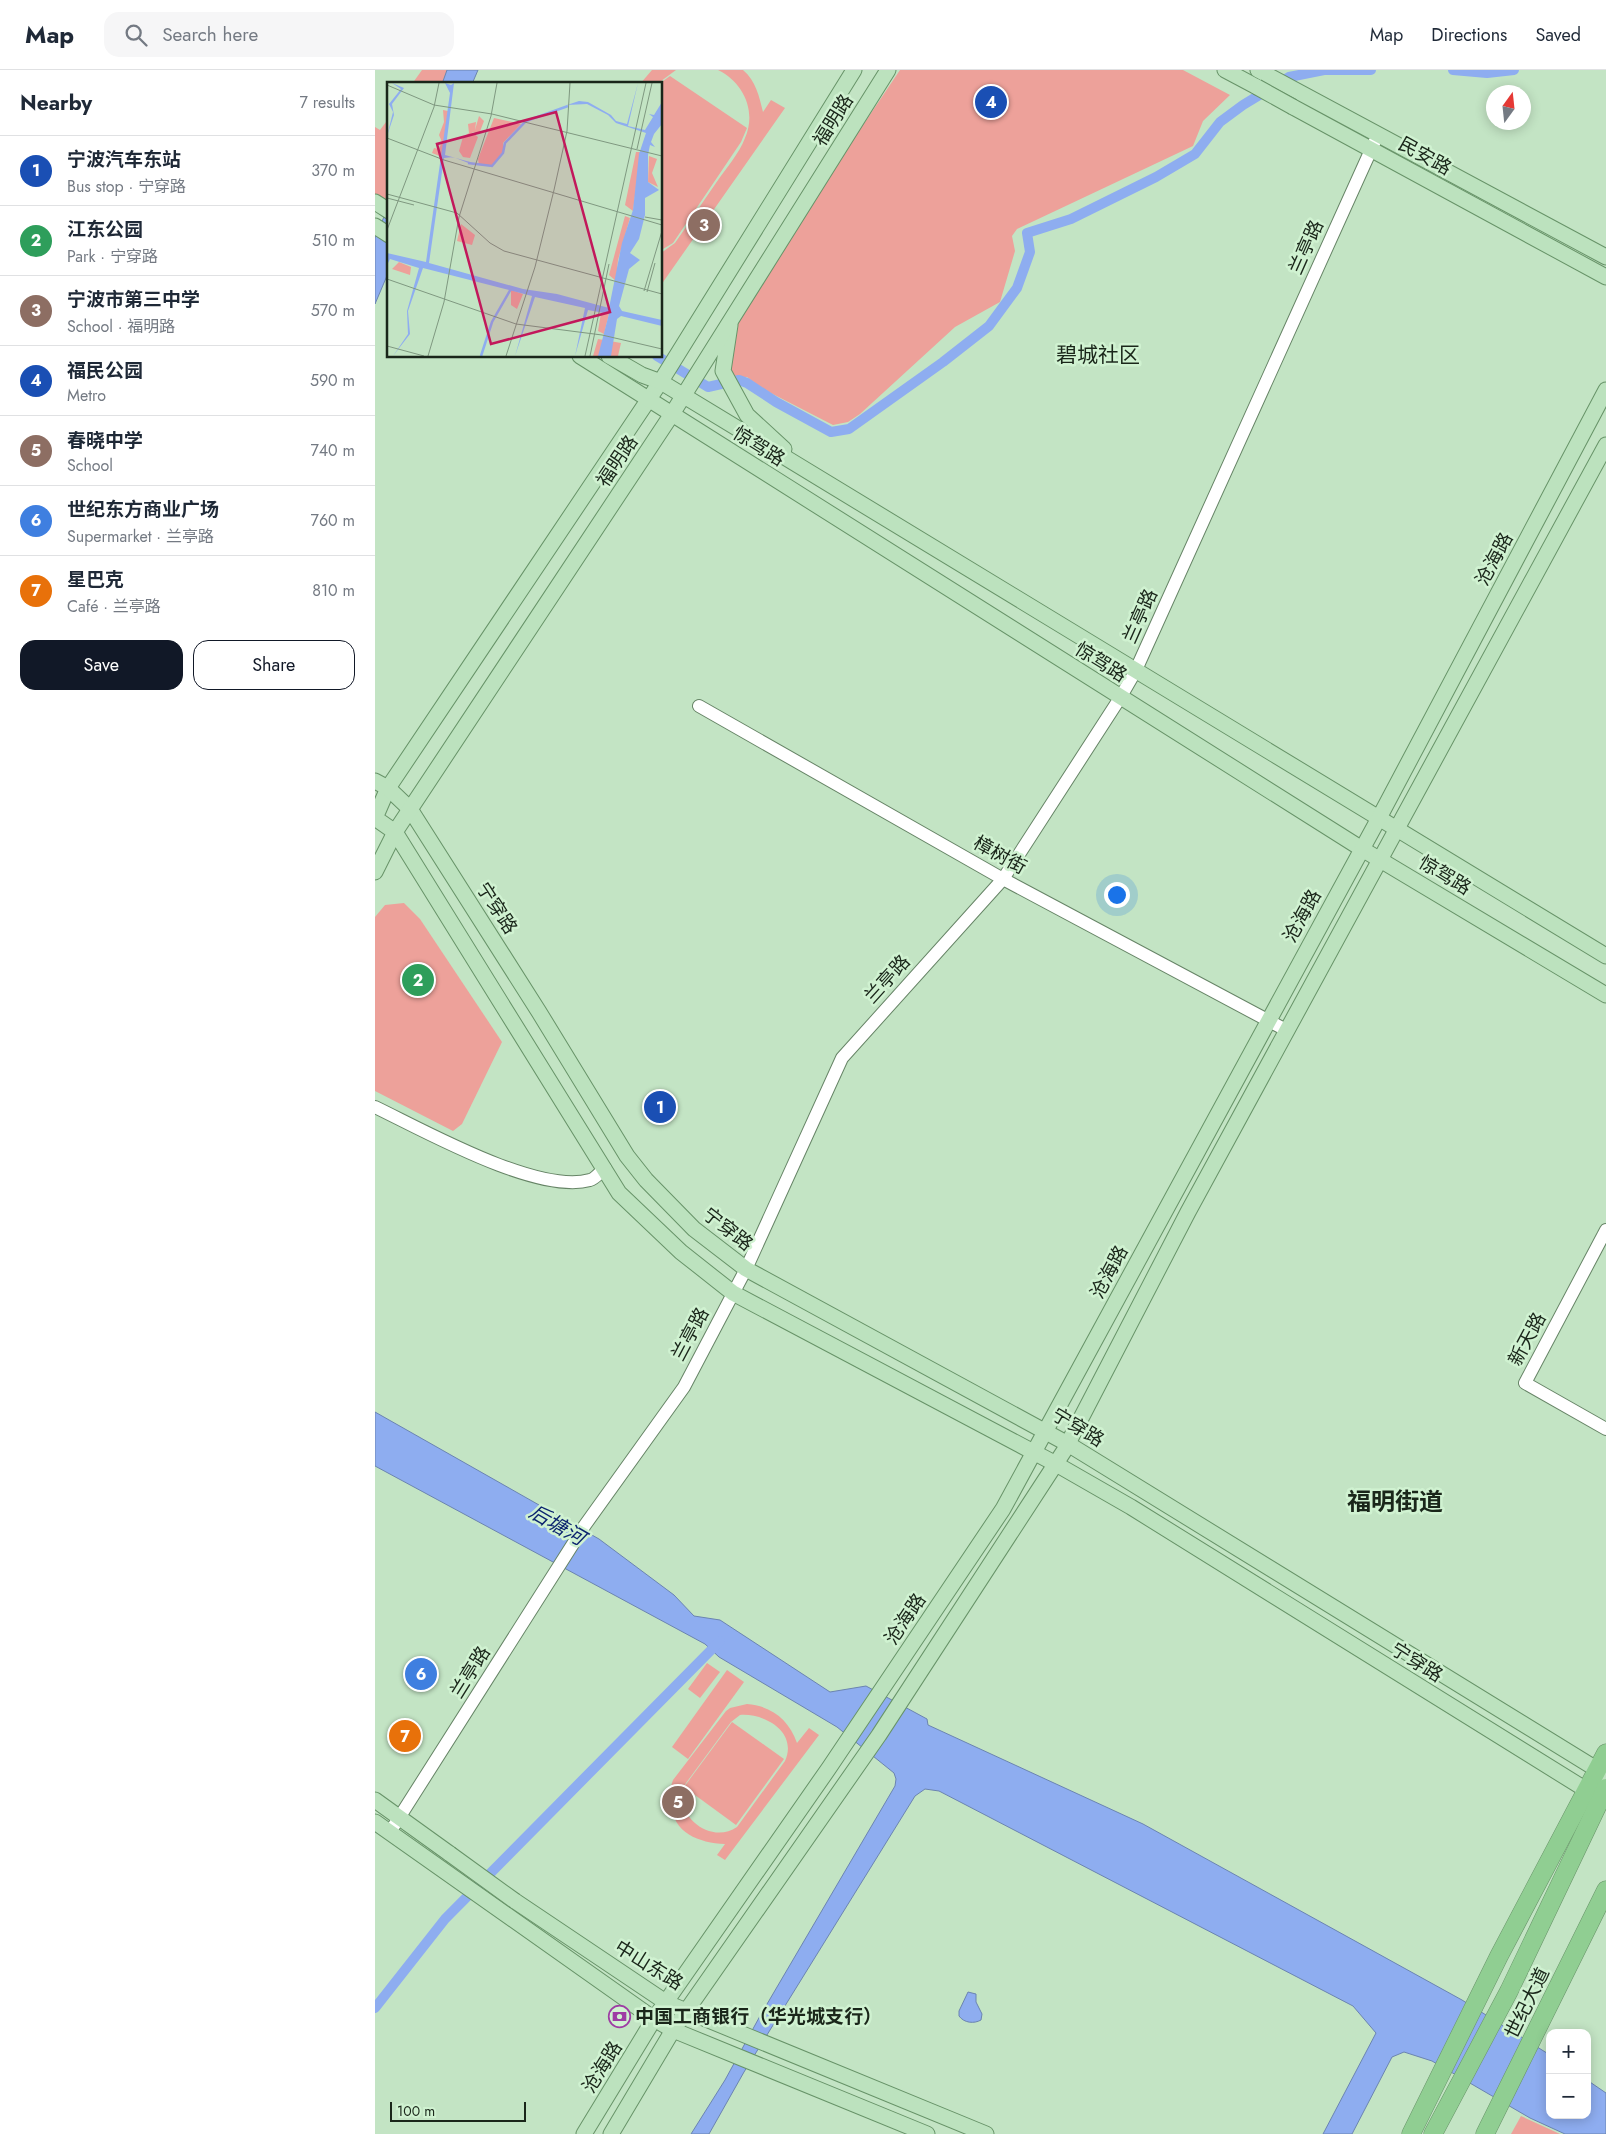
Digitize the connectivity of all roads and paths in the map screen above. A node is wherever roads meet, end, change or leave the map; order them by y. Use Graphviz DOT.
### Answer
graph roads {
  1 [pos="854,70"];
  2 [pos="888,70"];
  3 [pos="1225,70"];
  4 [pos="1259,71"];
  5 [pos="1378,134"];
  6 [pos="1370,149"];
  7 [pos="375,226"];
  8 [pos="387,234"];
  9 [pos="1606,257"];
  10 [pos="1606,277"];
  11 [pos="730,320"];
  12 [pos="582,358"];
  13 [pos="612,358"];
  14 [pos="661,382"];
  15 [pos="1606,390"];
  16 [pos="683,395"];
  17 [pos="649,400"];
  18 [pos="671,414"];
  19 [pos="1606,445"];
  20 [pos="809,472"];
  21 [pos="1135,672"];
  22 [pos="1120,698"];
  23 [pos="699,706"];
  24 [pos="381,785"];
  25 [pos="410,810"];
  26 [pos="375,818"];
  27 [pos="1379,818"];
  28 [pos="1397,829"];
  29 [pos="395,832"];
  30 [pos="1362,849"];
  31 [pos="1380,860"];
  32 [pos="375,872"];
  33 [pos="1003,878"];
  34 [pos="1606,956"];
  35 [pos="1606,995"];
  36 [pos="1268,1021"];
  37 [pos="1286,1030"];
  38 [pos="375,1106"];
  39 [pos="605,1168"];
  40 [pos="1606,1232"];
  41 [pos="746,1268"];
  42 [pos="733,1293"];
  43 [pos="1606,1429"];
  44 [pos="1045,1431"];
  45 [pos="1068,1444"];
  46 [pos="1034,1453"];
  47 [pos="1056,1464"];
  48 [pos="1606,1753"];
  49 [pos="1602,1772"];
  50 [pos="1600,1795"];
  51 [pos="375,1800"];
  52 [pos="400,1817"];
  53 [pos="375,1822"];
  54 [pos="390,1832"];
  55 [pos="1606,1890"];
  56 [pos="667,2003"];
  57 [pos="687,2011"];
  58 [pos="654,2019"];
  59 [pos="673,2030"];
  60 [pos="584,2134"];
  61 [pos="611,2134"];
  62 [pos="927,2134"];
  63 [pos="985,2134"];
  64 [pos="1411,2134"];
  65 [pos="1433,2134"];
  66 [pos="1485,2134"];
  1 -- 14 [label="main road, 福明路"];
  2 -- 11 [label="main road, 福明路"];
  3 -- 6 [label="main road, 民安路, bridge"];
  4 -- 5 [label="main road, 民安路"];
  5 -- 6 [label="street, 兰亭路"];
  5 -- 9 [label="main road, 民安路"];
  6 -- 10 [label="main road, 民安路"];
  6 -- 21 [label="street, 兰亭路"];
  7 -- 8 [label="main road"];
  11 -- 16 [label="main road, 福明路"];
  11 -- 20 [label="main road"];
  12 -- 17 [label="main road, 惊驾路"];
  13 -- 14 [label="main road, 惊驾路"];
  14 -- 16 [label="main road, 惊驾路"];
  14 -- 17 [label="main road, 福明路"];
  15 -- 27 [label="main road, 沧海路"];
  16 -- 18 [label="main road, 福明路"];
  16 -- 20 [label="main road, 惊驾路"];
  17 -- 18 [label="main road, 惊驾路"];
  17 -- 24 [label="main road, 福明路"];
  18 -- 22 [label="main road, 惊驾路"];
  18 -- 25 [label="main road, 福明路"];
  19 -- 28 [label="main road"];
  20 -- 21 [label="main road, 惊驾路"];
  21 -- 22 [label="street, 兰亭路"];
  21 -- 27 [label="main road, 惊驾路"];
  22 -- 30 [label="main road, 惊驾路"];
  22 -- 33 [label="street, 兰亭路"];
  23 -- 33 [label="street, 樟树街"];
  24 -- 25 [label="main road, 宁穿路"];
  24 -- 26 [label="main road, 福明路"];
  25 -- 29 [label="main road, 福明路"];
  25 -- 41 [label="main road, 宁穿路"];
  26 -- 29 [label="main road"];
  27 -- 28 [label="main road, 惊驾路"];
  27 -- 30 [label="main road, 沧海路"];
  28 -- 31 [label="main road"];
  28 -- 34 [label="main road, 惊驾路"];
  29 -- 32 [label="main road, 福明路"];
  29 -- 39 [label="main road"];
  30 -- 31 [label="main road, 惊驾路"];
  30 -- 36 [label="main road, 沧海路"];
  31 -- 35 [label="main road, 惊驾路"];
  31 -- 37 [label="main road"];
  33 -- 36 [label="street, 樟树街"];
  33 -- 41 [label="street, 兰亭路"];
  36 -- 37 [label="street, 樟树街"];
  36 -- 44 [label="main road, 沧海路"];
  37 -- 45 [label="main road"];
  38 -- 39 [label="street"];
  39 -- 42 [label="main road"];
  40 -- 43 [label="street, 新天路"];
  41 -- 42 [label="street, 兰亭路"];
  41 -- 44 [label="main road, 宁穿路"];
  42 -- 46 [label="main road"];
  42 -- 52 [label="street, 兰亭路"];
  44 -- 45 [label="main road, 宁穿路"];
  44 -- 46 [label="main road, 沧海路"];
  45 -- 47 [label="main road"];
  45 -- 49 [label="main road, 宁穿路"];
  46 -- 47 [label="main road"];
  46 -- 56 [label="main road, 沧海路"];
  47 -- 50 [label="main road, 宁穿路"];
  47 -- 57 [label="main road"];
  48 -- 49 [label="highway"];
  49 -- 50 [label="highway"];
  50 -- 64 [label="highway"];
  50 -- 65 [label="highway, 世纪大道"];
  51 -- 52 [label="main road, 中山东路"];
  52 -- 54 [label="street, 兰亭路"];
  52 -- 56 [label="main road, 中山东路, bridge"];
  53 -- 54 [label="main road"];
  54 -- 58 [label="main road"];
  55 -- 66 [label="highway, 世纪大道"];
  56 -- 57 [label="main road, 中山东路"];
  56 -- 58 [label="main road, 沧海路"];
  57 -- 59 [label="main road"];
  57 -- 63 [label="main road, 中山东路"];
  58 -- 59 [label="main road"];
  58 -- 60 [label="main road, 沧海路"];
  59 -- 61 [label="main road"];
  59 -- 62 [label="main road"];
}
